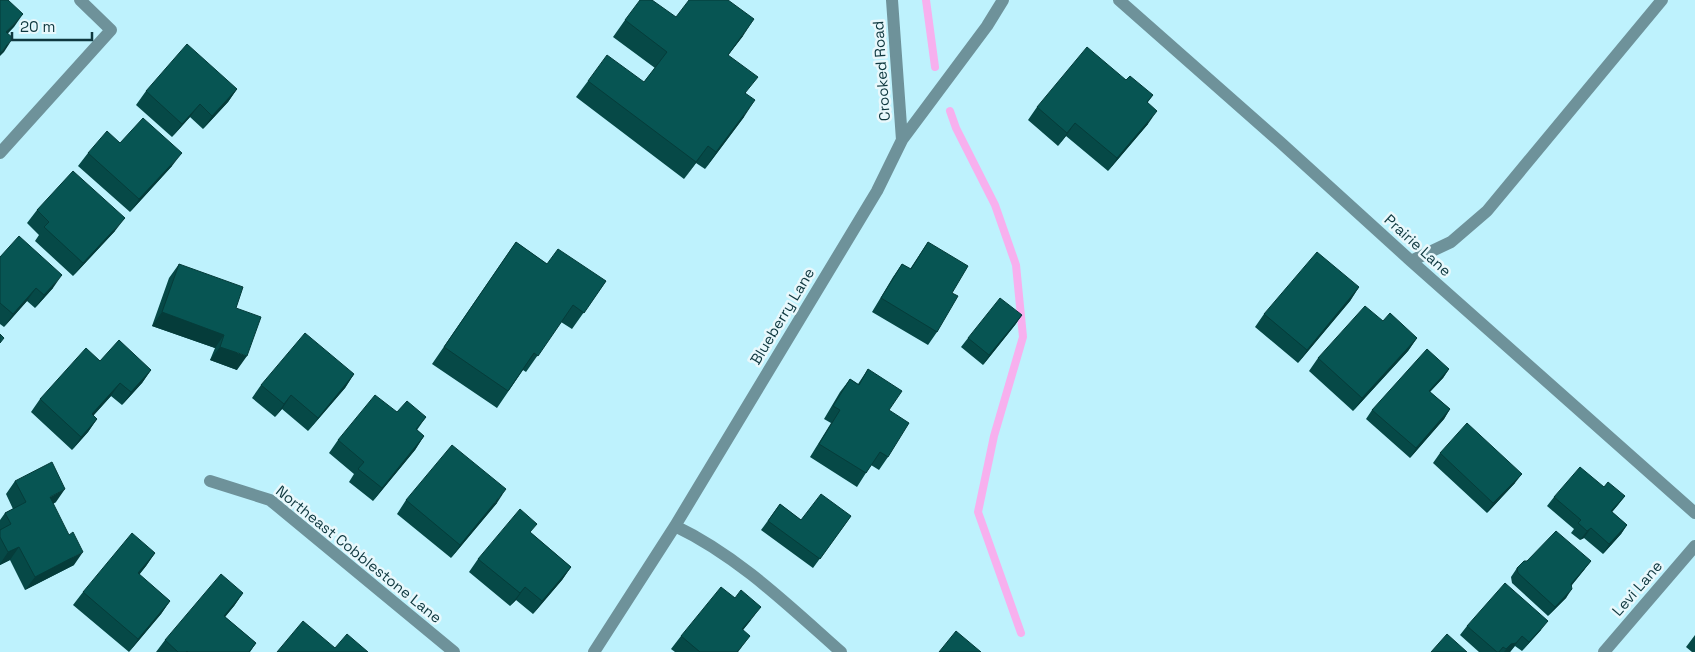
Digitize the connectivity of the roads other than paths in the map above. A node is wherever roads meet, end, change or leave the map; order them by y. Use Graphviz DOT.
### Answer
graph roads {
  1 [pos="80,0"];
  2 [pos="892,0"];
  3 [pos="1003,0"];
  4 [pos="1119,0"];
  5 [pos="1662,0"];
  6 [pos="902,140"];
  7 [pos="0,153"];
  8 [pos="1411,261"];
  9 [pos="210,481"];
  10 [pos="1695,513"];
  11 [pos="675,526"];
  12 [pos="1695,546"];
  13 [pos="454,652"];
  14 [pos="594,652"];
  15 [pos="841,652"];
  16 [pos="1604,652"];
  1 -- 7 [label="street"];
  2 -- 6 [label="street, Crooked Road"];
  3 -- 6 [label="street, Blueberry Lane"];
  4 -- 8 [label="street, Prairie Lane"];
  5 -- 8 [label="street"];
  6 -- 11 [label="street, Blueberry Lane"];
  8 -- 10 [label="street, Prairie Lane"];
  9 -- 13 [label="street, Northeast Cobblestone Lane"];
  11 -- 14 [label="street, Blueberry Lane"];
  11 -- 15 [label="street"];
  12 -- 16 [label="street, Levi Lane"];
}
